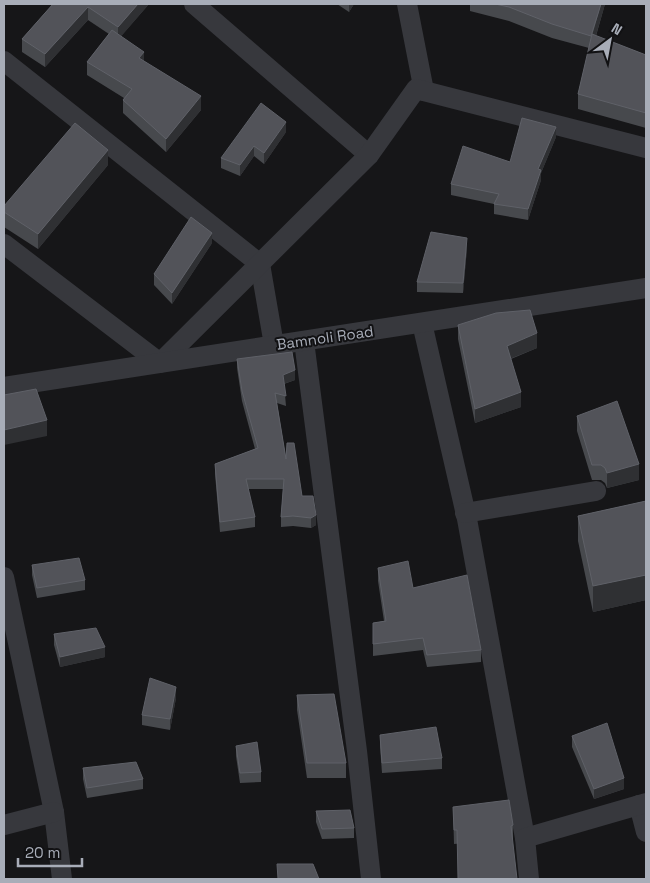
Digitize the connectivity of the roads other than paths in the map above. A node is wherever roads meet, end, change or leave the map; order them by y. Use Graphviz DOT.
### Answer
graph roads {
  1 [pos="194,4"];
  2 [pos="407,4"];
  3 [pos="4,61"];
  4 [pos="424,91"];
  5 [pos="646,148"];
  6 [pos="369,155"];
  7 [pos="4,244"];
  8 [pos="260,264"];
  9 [pos="646,288"];
  10 [pos="422,323"];
  11 [pos="304,341"];
  12 [pos="274,345"];
  13 [pos="160,363"];
  14 [pos="4,387"];
  15 [pos="596,491"];
  16 [pos="465,513"];
  17 [pos="4,577"];
  18 [pos="642,804"];
  19 [pos="54,812"];
  20 [pos="4,824"];
  21 [pos="646,832"];
  22 [pos="525,838"];
  23 [pos="62,879"];
  24 [pos="371,879"];
  25 [pos="529,879"];
  1 -- 6 [label="street"];
  2 -- 4 [label="street"];
  3 -- 8 [label="street"];
  4 -- 5 [label="street"];
  4 -- 6 [label="street"];
  6 -- 8 [label="street"];
  7 -- 13 [label="street"];
  8 -- 12 [label="street"];
  8 -- 13 [label="street"];
  9 -- 10 [label="street, Bamnoli Road"];
  10 -- 11 [label="street, Bamnoli Road"];
  10 -- 16 [label="street"];
  11 -- 12 [label="street, Bamnoli Road"];
  11 -- 24 [label="street"];
  12 -- 13 [label="street, Bamnoli Road"];
  13 -- 14 [label="street, Bamnoli Road"];
  15 -- 16 [label="street"];
  16 -- 22 [label="street"];
  17 -- 19 [label="street"];
  18 -- 21 [label="street"];
  18 -- 22 [label="street"];
  19 -- 20 [label="street"];
  19 -- 23 [label="street"];
  22 -- 25 [label="street"];
}
